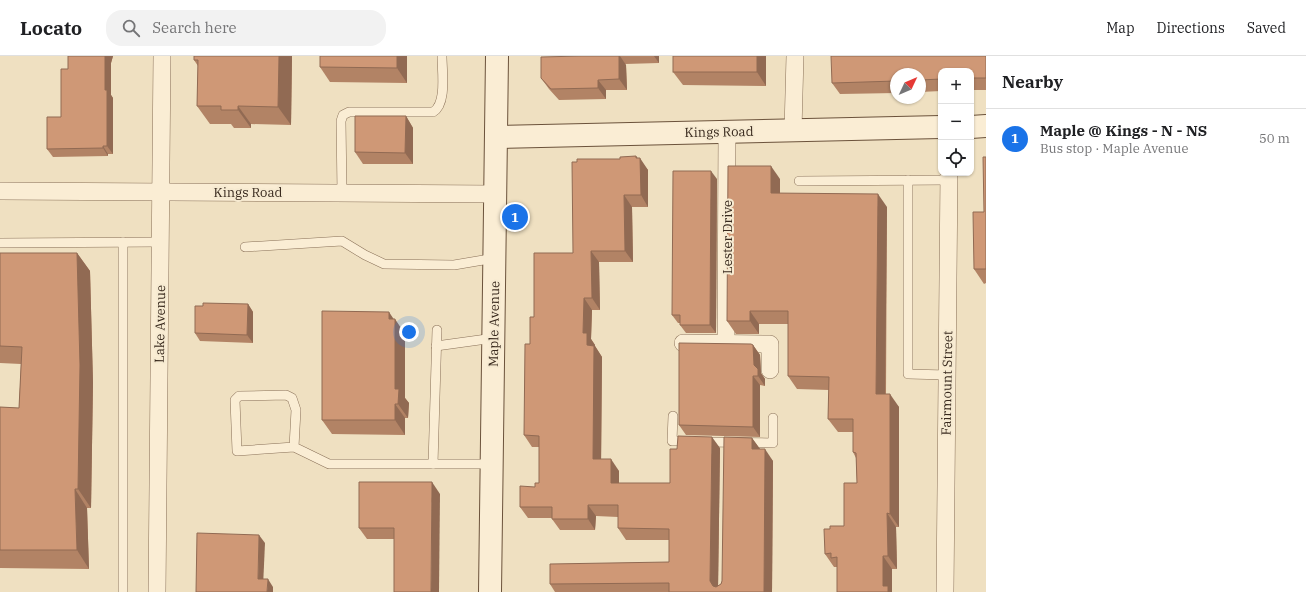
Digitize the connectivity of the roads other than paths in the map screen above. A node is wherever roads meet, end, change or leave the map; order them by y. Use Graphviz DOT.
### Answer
graph roads {
  1 [pos="162,56"];
  2 [pos="442,56"];
  3 [pos="497,56"];
  4 [pos="795,56"];
  5 [pos="974,126"];
  6 [pos="986,126"];
  7 [pos="938,127"];
  8 [pos="793,130"];
  9 [pos="727,132"];
  10 [pos="496,137"];
  11 [pos="949,177"];
  12 [pos="908,180"];
  13 [pos="799,181"];
  14 [pos="0,191"];
  15 [pos="162,191"];
  16 [pos="342,193"];
  17 [pos="496,194"];
  18 [pos="123,242"];
  19 [pos="161,242"];
  20 [pos="0,243"];
  21 [pos="245,247"];
  22 [pos="495,258"];
  23 [pos="437,330"];
  24 [pos="494,338"];
  25 [pos="683,343"];
  26 [pos="726,343"];
  27 [pos="436,346"];
  28 [pos="770,370"];
  29 [pos="948,375"];
  30 [pos="673,416"];
  31 [pos="773,418"];
  32 [pos="294,447"];
  33 [pos="433,464"];
  34 [pos="492,464"];
  35 [pos="123,592"];
  36 [pos="158,592"];
  37 [pos="490,592"];
  38 [pos="945,592"];
  1 -- 15 [label="street, Lake Avenue"];
  2 -- 16 [label="lane"];
  3 -- 10 [label="main road, Maple Avenue"];
  4 -- 8 [label="street"];
  5 -- 6 [label="main road"];
  7 -- 8 [label="main road, Kings Road"];
  8 -- 9 [label="main road, Kings Road"];
  9 -- 10 [label="main road, Kings Road"];
  9 -- 26 [label="street, Lester Drive"];
  10 -- 17 [label="main road, Maple Avenue"];
  11 -- 12 [label="lane"];
  11 -- 29 [label="street, Fairmount Street"];
  12 -- 13 [label="lane"];
  12 -- 29 [label="lane"];
  14 -- 15 [label="street, Kings Road"];
  15 -- 16 [label="street, Kings Road"];
  15 -- 19 [label="street, Lake Avenue"];
  16 -- 17 [label="street, Kings Road"];
  17 -- 22 [label="main road, Maple Avenue"];
  18 -- 19 [label="lane"];
  18 -- 20 [label="lane"];
  18 -- 35 [label="lane"];
  19 -- 36 [label="street, Lake Avenue"];
  21 -- 22 [label="lane"];
  22 -- 24 [label="main road, Maple Avenue"];
  23 -- 27 [label="lane"];
  24 -- 27 [label="lane"];
  24 -- 34 [label="main road, Maple Avenue"];
  25 -- 26 [label="street"];
  26 -- 28 [label="street"];
  27 -- 33 [label="lane"];
  29 -- 38 [label="street, Fairmount Street"];
  30 -- 31 [label="lane"];
  32 -- 32 [label="lane"];
  32 -- 33 [label="lane"];
  33 -- 34 [label="lane"];
  34 -- 37 [label="main road, Maple Avenue"];
}
